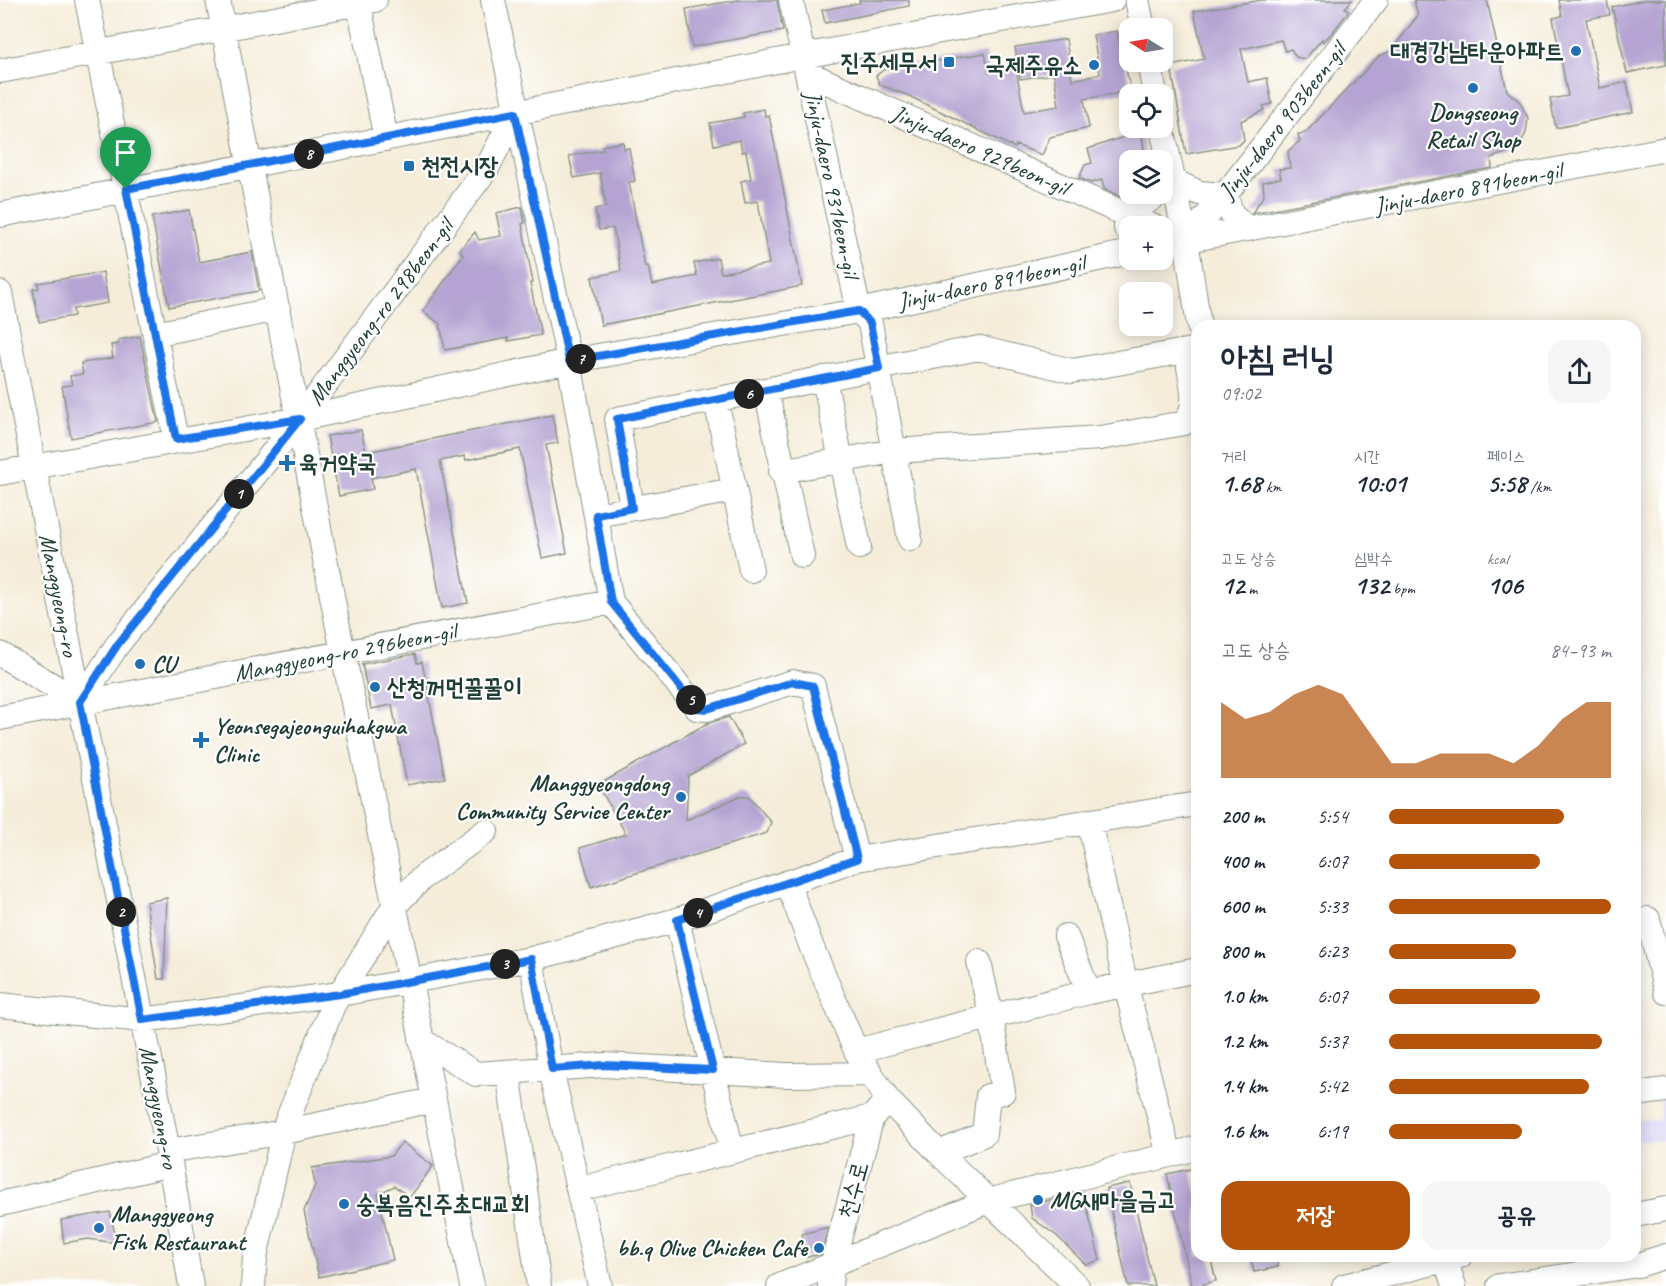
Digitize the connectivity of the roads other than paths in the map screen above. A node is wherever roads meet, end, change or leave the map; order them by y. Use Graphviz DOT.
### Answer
graph roads {
  1 [pos="87,0"];
  2 [pos="218,0"];
  3 [pos="493,0"];
  4 [pos="791,0"];
  5 [pos="1112,0"];
  6 [pos="1137,0"];
  7 [pos="1376,0"];
  8 [pos="364,1"];
  9 [pos="1053,5"];
  10 [pos="1141,18"];
  11 [pos="224,30"];
  12 [pos="98,54"];
  13 [pos="805,64"];
  14 [pos="0,71"];
  15 [pos="515,113"];
  16 [pos="386,139"];
  17 [pos="1666,150"];
  18 [pos="250,166"];
  19 [pos="126,189"];
  20 [pos="1173,189"];
  21 [pos="1225,195"];
  22 [pos="1142,204"];
  23 [pos="1167,204"];
  24 [pos="0,215"];
  25 [pos="1126,216"];
  26 [pos="1248,229"];
  27 [pos="1174,243"];
  28 [pos="1119,255"];
  29 [pos="0,293"];
  30 [pos="278,309"];
  31 [pos="859,311"];
  32 [pos="1197,320"];
  33 [pos="155,334"];
  34 [pos="1191,350"];
  35 [pos="569,361"];
  36 [pos="879,368"];
  37 [pos="825,378"];
  38 [pos="766,390"];
  39 [pos="716,400"];
  40 [pos="1191,415"];
  41 [pos="300,419"];
  42 [pos="176,439"];
  43 [pos="894,451"];
  44 [pos="842,460"];
  45 [pos="35,467"];
  46 [pos="781,471"];
  47 [pos="0,472"];
  48 [pos="734,490"];
  49 [pos="632,508"];
  50 [pos="596,515"];
  51 [pos="910,539"];
  52 [pos="859,547"];
  53 [pos="802,556"];
  54 [pos="751,570"];
  55 [pos="611,602"];
  56 [pos="343,653"];
  57 [pos="0,654"];
  58 [pos="80,702"];
  59 [pos="0,718"];
  60 [pos="1191,805"];
  61 [pos="1089,821"];
  62 [pos="486,831"];
  63 [pos="857,859"];
  64 [pos="789,884"];
  65 [pos="394,906"];
  66 [pos="1650,917"];
  67 [pos="677,920"];
  68 [pos="1066,936"];
  69 [pos="531,959"];
  70 [pos="979,962"];
  71 [pos="1191,971"];
  72 [pos="408,982"];
  73 [pos="1126,986"];
  74 [pos="1089,992"];
  75 [pos="1666,992"];
  76 [pos="340,994"];
  77 [pos="0,1005"];
  78 [pos="991,1016"];
  79 [pos="142,1020"];
  80 [pos="421,1040"];
  81 [pos="856,1051"];
  82 [pos="552,1069"];
  83 [pos="713,1070"];
  84 [pos="508,1072"];
  85 [pos="871,1074"];
  86 [pos="1666,1090"];
  87 [pos="1641,1093"];
  88 [pos="433,1100"];
  89 [pos="880,1108"];
  90 [pos="284,1132"];
  91 [pos="1191,1150"];
  92 [pos="732,1152"];
  93 [pos="939,1153"];
  94 [pos="1169,1155"];
  95 [pos="169,1158"];
  96 [pos="579,1189"];
  97 [pos="988,1201"];
  98 [pos="0,1204"];
  99 [pos="1666,1209"];
  100 [pos="1641,1214"];
  101 [pos="1666,1257"];
  102 [pos="1431,1262"];
  103 [pos="1450,1262"];
  104 [pos="831,1276"];
  105 [pos="1639,1276"];
  106 [pos="191,1286"];
  107 [pos="254,1286"];
  108 [pos="472,1286"];
  109 [pos="539,1286"];
  110 [pos="600,1286"];
  111 [pos="779,1286"];
  112 [pos="1077,1286"];
  113 [pos="1344,1286"];
  114 [pos="1454,1286"];
  115 [pos="1499,1286"];
  1 -- 12 [label="street"];
  2 -- 11 [label="street"];
  3 -- 15 [label="street"];
  4 -- 13 [label="street, Jinju-daero 931beon-gil"];
  5 -- 9 [label="street"];
  6 -- 10 [label="street"];
  7 -- 21 [label="street, Jinju-daero 903beon-gil"];
  8 -- 11 [label="street"];
  8 -- 16 [label="street"];
  9 -- 13 [label="street"];
  11 -- 12 [label="street"];
  11 -- 18 [label="street"];
  12 -- 14 [label="street"];
  12 -- 19 [label="street"];
  13 -- 15 [label="street"];
  13 -- 25 [label="street, Jinju-daero 929beon-gil"];
  13 -- 31 [label="street, Jinju-daero 931beon-gil"];
  15 -- 16 [label="street"];
  15 -- 35 [label="street"];
  15 -- 41 [label="street, Manggyeong-ro 298beon-gil"];
  16 -- 18 [label="street"];
  17 -- 26 [label="street, Jinju-daero 891beon-gil"];
  18 -- 19 [label="street"];
  18 -- 30 [label="street"];
  19 -- 24 [label="street"];
  19 -- 33 [label="street"];
  20 -- 21 [label="street"];
  21 -- 26 [label="street"];
  21 -- 27 [label="street, Jinju-daero 903beon-gil"];
  22 -- 25 [label="street"];
  23 -- 27 [label="street"];
  26 -- 27 [label="street, Jinju-daero 891beon-gil"];
  27 -- 32 [label="street"];
  28 -- 31 [label="street, Jinju-daero 891beon-gil"];
  29 -- 45 [label="street, Manggyeong-ro"];
  30 -- 33 [label="street"];
  30 -- 41 [label="street"];
  31 -- 35 [label="street, Jinju-daero 891beon-gil"];
  31 -- 36 [label="street, Jinju-daero 931beon-gil"];
  33 -- 42 [label="street"];
  34 -- 36 [label="street"];
  35 -- 41 [label="street, Jinju-daero 891beon-gil"];
  35 -- 50 [label="street"];
  36 -- 37 [label="street"];
  36 -- 43 [label="street, Jinju-daero 931beon-gil"];
  37 -- 38 [label="street"];
  37 -- 44 [label="street"];
  38 -- 39 [label="street"];
  38 -- 46 [label="street"];
  39 -- 48 [label="street"];
  39 -- 49 [label="street"];
  40 -- 43 [label="street"];
  41 -- 42 [label="street, Jinju-daero 891beon-gil"];
  41 -- 56 [label="street"];
  41 -- 58 [label="street, Manggyeong-ro 298beon-gil"];
  42 -- 45 [label="street, Jinju-daero 891beon-gil"];
  43 -- 44 [label="street"];
  43 -- 51 [label="street, Jinju-daero 931beon-gil"];
  44 -- 46 [label="street"];
  44 -- 52 [label="street"];
  45 -- 47 [label="street, Jinju-daero 891beon-gil"];
  45 -- 58 [label="street, Manggyeong-ro"];
  46 -- 53 [label="street"];
  48 -- 49 [label="street"];
  48 -- 54 [label="street"];
  49 -- 50 [label="street"];
  50 -- 55 [label="street"];
  55 -- 56 [label="street, Manggyeong-ro 296beon-gil"];
  55 -- 63 [label="street"];
  56 -- 58 [label="street, Manggyeong-ro 296beon-gil"];
  56 -- 65 [label="street"];
  57 -- 58 [label="street"];
  58 -- 59 [label="street, Manggyeong-ro 296beon-gil"];
  58 -- 79 [label="street, Manggyeong-ro"];
  60 -- 61 [label="street"];
  61 -- 63 [label="street"];
  61 -- 73 [label="street"];
  62 -- 65 [label="street"];
  63 -- 64 [label="street"];
  64 -- 67 [label="street"];
  64 -- 81 [label="street"];
  65 -- 72 [label="street"];
  65 -- 76 [label="street"];
  66 -- 75 [label="street"];
  67 -- 69 [label="street"];
  67 -- 83 [label="street"];
  68 -- 74 [label="street"];
  69 -- 72 [label="street"];
  69 -- 82 [label="street"];
  70 -- 78 [label="street"];
  71 -- 73 [label="street"];
  72 -- 76 [label="street"];
  72 -- 80 [label="street"];
  73 -- 74 [label="street"];
  73 -- 94 [label="street"];
  74 -- 78 [label="street"];
  76 -- 79 [label="street"];
  76 -- 90 [label="street"];
  77 -- 79 [label="street"];
  78 -- 81 [label="street"];
  78 -- 93 [label="street"];
  79 -- 95 [label="street, Manggyeong-ro"];
  80 -- 84 [label="street"];
  80 -- 88 [label="street"];
  81 -- 85 [label="street"];
  82 -- 83 [label="street"];
  82 -- 84 [label="street"];
  82 -- 96 [label="street"];
  83 -- 85 [label="street"];
  83 -- 92 [label="street"];
  84 -- 109 [label="street"];
  85 -- 89 [label="street"];
  86 -- 87 [label="street"];
  88 -- 90 [label="street"];
  88 -- 108 [label="street"];
  89 -- 92 [label="street"];
  89 -- 93 [label="street"];
  89 -- 104 [label="street, 천수로"];
  90 -- 95 [label="street"];
  90 -- 107 [label="street"];
  91 -- 94 [label="street"];
  92 -- 96 [label="street"];
  93 -- 97 [label="street"];
  94 -- 97 [label="street"];
  95 -- 98 [label="street"];
  95 -- 106 [label="street, Manggyeong-ro"];
  96 -- 110 [label="street"];
  97 -- 104 [label="street"];
  97 -- 112 [label="street"];
  99 -- 100 [label="street"];
  101 -- 105 [label="street"];
  102 -- 113 [label="street"];
  103 -- 114 [label="street"];
  104 -- 111 [label="street"];
  105 -- 115 [label="street"];
}
